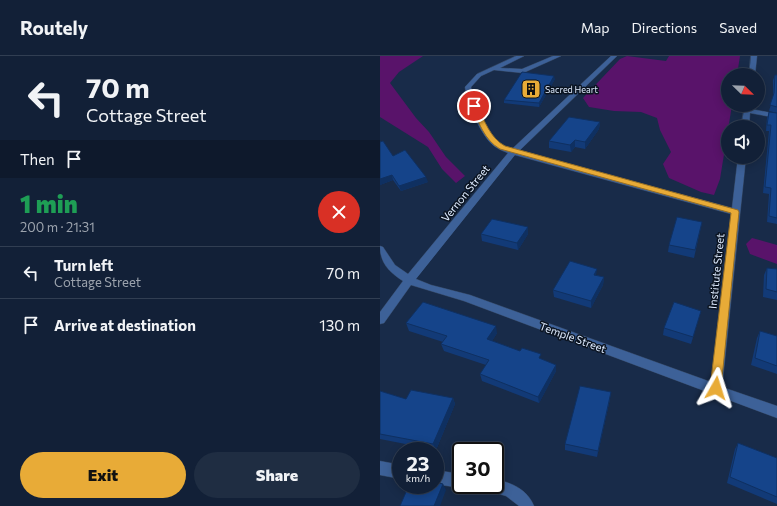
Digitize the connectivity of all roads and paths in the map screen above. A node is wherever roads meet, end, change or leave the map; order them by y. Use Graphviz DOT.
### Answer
graph roads {
  1 [pos="521,56"];
  2 [pos="558,56"];
  3 [pos="614,56"];
  4 [pos="754,56"];
  5 [pos="753,68"];
  6 [pos="493,69"];
  7 [pos="762,112"];
  8 [pos="777,116"];
  9 [pos="514,152"];
  10 [pos="741,164"];
  11 [pos="735,212"];
  12 [pos="380,249"];
  13 [pos="409,280"];
  14 [pos="380,320"];
  15 [pos="716,388"];
  16 [pos="777,412"];
  17 [pos="380,468"];
  18 [pos="392,470"];
  19 [pos="504,489"];
  20 [pos="527,506"];
  1 -- 6 [label="street"];
  2 -- 6 [label="street"];
  3 -- 9 [label="street, Vernon Street"];
  4 -- 5 [label="street"];
  6 -- 9 [label="street"];
  7 -- 8 [label="street"];
  9 -- 11 [label="street"];
  9 -- 13 [label="street, Vernon Street"];
  10 -- 11 [label="street, Institute Street"];
  11 -- 15 [label="street, Institute Street"];
  12 -- 13 [label="street, Temple Street"];
  13 -- 14 [label="street, Vernon Street"];
  13 -- 15 [label="street, Temple Street"];
  15 -- 16 [label="street, Temple Street"];
  17 -- 18 [label="street"];
  19 -- 20 [label="street"];
}
